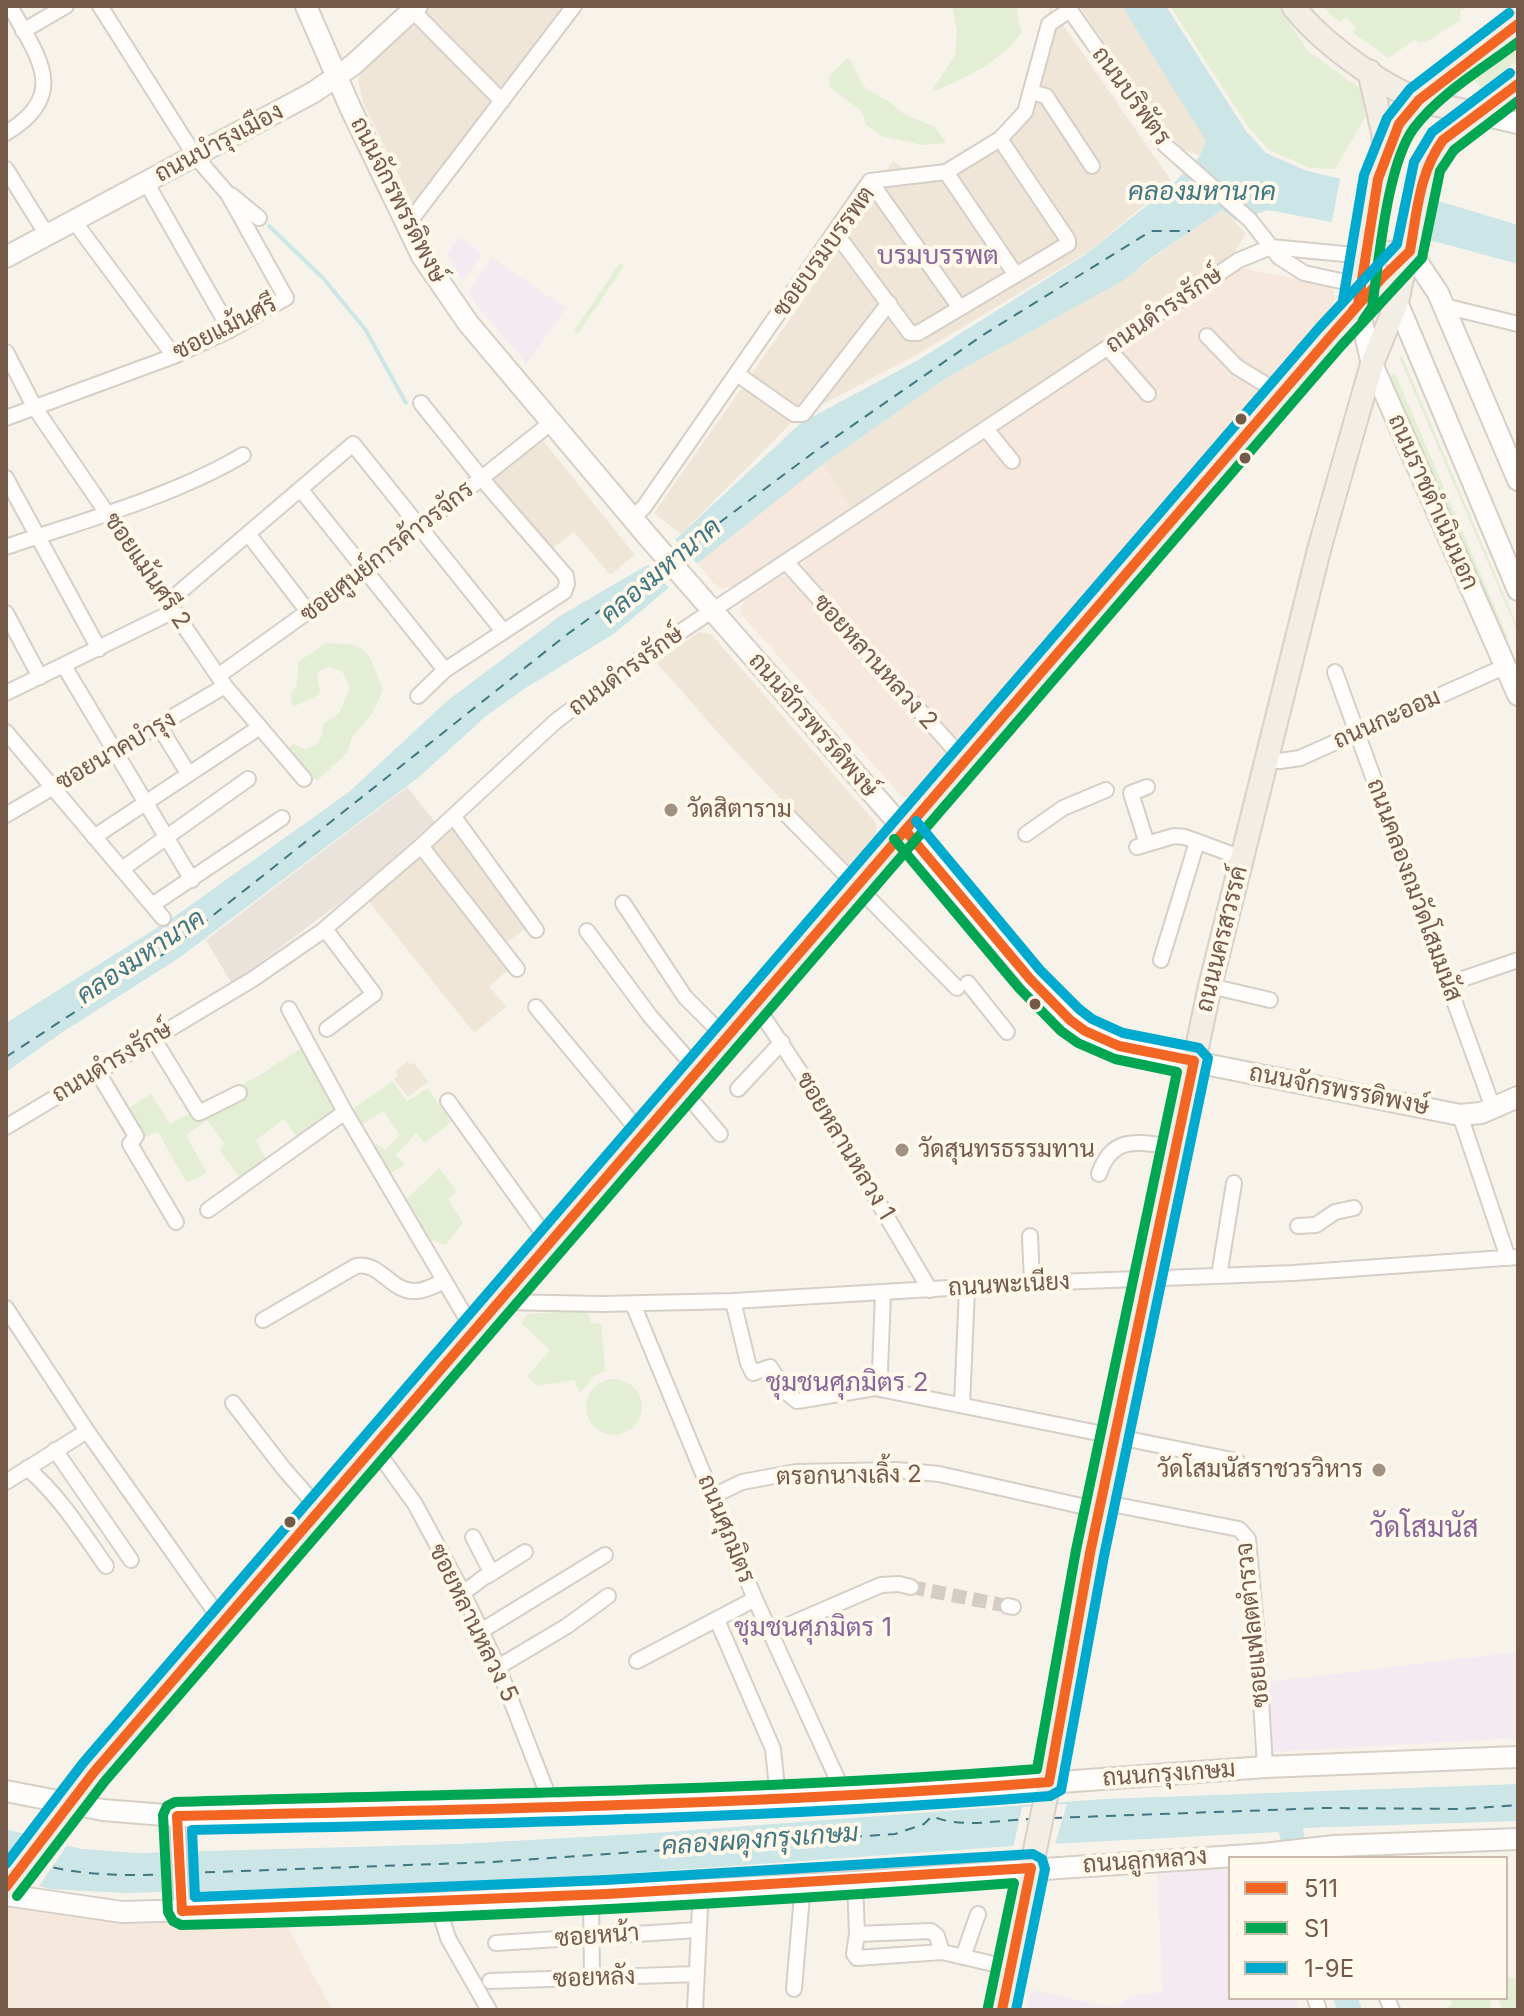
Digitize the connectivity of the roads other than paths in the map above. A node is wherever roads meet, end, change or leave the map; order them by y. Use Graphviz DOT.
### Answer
graph roads {
  1 [pos="10,6"];
  2 [pos="66,6"];
  3 [pos="100,6"];
  4 [pos="306,6"];
  5 [pos="574,6"];
  6 [pos="1294,6"];
  7 [pos="414,8"];
  8 [pos="1068,8"];
  9 [pos="1518,24"];
  10 [pos="23,31"];
  11 [pos="1369,71"];
  12 [pos="337,78"];
  13 [pos="1518,84"];
  14 [pos="1031,92"];
  15 [pos="1419,100"];
  16 [pos="502,101"];
  17 [pos="1478,114"];
  18 [pos="1518,123"];
  19 [pos="6,133"];
  20 [pos="1000,139"];
  21 [pos="1385,154"];
  22 [pos="195,156"];
  23 [pos="1092,166"];
  24 [pos="6,169"];
  25 [pos="946,172"];
  26 [pos="870,181"];
  27 [pos="146,182"];
  28 [pos="228,194"];
  29 [pos="259,218"];
  30 [pos="74,221"];
  31 [pos="407,225"];
  32 [pos="835,232"];
  33 [pos="47,235"];
  34 [pos="1366,246"];
  35 [pos="1271,247"];
  36 [pos="1410,248"];
  37 [pos="6,257"];
  38 [pos="1016,275"];
  39 [pos="1358,295"];
  40 [pos="1397,302"];
  41 [pos="889,303"];
  42 [pos="1444,306"];
  43 [pos="960,308"];
  44 [pos="1518,324"];
  45 [pos="230,330"];
  46 [pos="1207,336"];
  47 [pos="1108,348"];
  48 [pos="6,352"];
  49 [pos="174,356"];
  50 [pos="1372,364"];
  51 [pos="737,374"];
  52 [pos="1148,394"];
  53 [pos="1281,394"];
  54 [pos="421,403"];
  55 [pos="35,408"];
  56 [pos="1391,408"];
  57 [pos="1358,413"];
  58 [pos="6,418"];
  59 [pos="552,422"];
  60 [pos="986,429"];
  61 [pos="243,455"];
  62 [pos="1012,461"];
  63 [pos="6,478"];
  64 [pos="482,479"];
  65 [pos="1518,480"];
  66 [pos="301,490"];
  67 [pos="107,513"];
  68 [pos="632,518"];
  69 [pos="419,526"];
  70 [pos="249,535"];
  71 [pos="37,537"];
  72 [pos="6,547"];
  73 [pos="786,562"];
  74 [pos="366,570"];
  75 [pos="1518,590"];
  76 [pos="171,607"];
  77 [pos="712,610"];
  78 [pos="6,613"];
  79 [pos="309,613"];
  80 [pos="503,631"];
  81 [pos="99,649"];
  82 [pos="1512,664"];
  83 [pos="64,666"];
  84 [pos="445,670"];
  85 [pos="1335,672"];
  86 [pos="40,677"];
  87 [pos="222,681"];
  88 [pos="6,693"];
  89 [pos="1518,695"];
  90 [pos="418,696"];
  91 [pos="159,726"];
  92 [pos="260,727"];
  93 [pos="6,732"];
  94 [pos="1357,733"];
  95 [pos="115,750"];
  96 [pos="1265,760"];
  97 [pos="965,761"];
  98 [pos="188,773"];
  99 [pos="248,779"];
  100 [pos="304,779"];
  101 [pos="1147,787"];
  102 [pos="53,788"];
  103 [pos="1106,790"];
  104 [pos="145,802"];
  105 [pos="784,812"];
  106 [pos="6,815"];
  107 [pos="454,817"];
  108 [pos="282,818"];
  109 [pos="905,830"];
  110 [pos="1026,834"];
  111 [pos="94,837"];
  112 [pos="166,837"];
  113 [pos="1197,842"];
  114 [pos="421,846"];
  115 [pos="1242,858"];
  116 [pos="122,869"];
  117 [pos="192,880"];
  118 [pos="857,886"];
  119 [pos="623,903"];
  120 [pos="152,905"];
  121 [pos="163,918"];
  122 [pos="325,929"];
  123 [pos="536,930"];
  124 [pos="587,931"];
  125 [pos="1161,960"];
  126 [pos="1518,960"];
  127 [pos="517,969"];
  128 [pos="1448,984"];
  129 [pos="1210,986"];
  130 [pos="1270,1000"];
  131 [pos="755,1004"];
  132 [pos="536,1007"];
  133 [pos="289,1009"];
  134 [pos="327,1029"];
  135 [pos="1007,1032"];
  136 [pos="153,1038"];
  137 [pos="726,1038"];
  138 [pos="782,1042"];
  139 [pos="1194,1061"];
  140 [pos="97,1071"];
  141 [pos="698,1071"];
  142 [pos="682,1089"];
  143 [pos="738,1089"];
  144 [pos="239,1093"];
  145 [pos="1518,1097"];
  146 [pos="448,1101"];
  147 [pos="1493,1108"];
  148 [pos="345,1112"];
  149 [pos="1460,1115"];
  150 [pos="6,1127"];
  151 [pos="720,1134"];
  152 [pos="642,1135"];
  153 [pos="1175,1147"];
  154 [pos="1099,1174"];
  155 [pos="1234,1183"];
  156 [pos="1354,1208"];
  157 [pos="208,1210"];
  158 [pos="176,1222"];
  159 [pos="1298,1226"];
  160 [pos="1030,1236"];
  161 [pos="550,1243"];
  162 [pos="1513,1258"];
  163 [pos="1219,1276"];
  164 [pos="1148,1279"];
  165 [pos="444,1281"];
  166 [pos="1032,1283"];
  167 [pos="967,1288"];
  168 [pos="930,1290"];
  169 [pos="883,1293"];
  170 [pos="733,1301"];
  171 [pos="499,1302"];
  172 [pos="633,1304"];
  173 [pos="7,1314"];
  174 [pos="263,1320"];
  175 [pos="474,1331"];
  176 [pos="880,1371"];
  177 [pos="233,1403"];
  178 [pos="962,1405"];
  179 [pos="87,1431"];
  180 [pos="1116,1435"];
  181 [pos="374,1447"];
  182 [pos="55,1450"];
  183 [pos="1237,1461"];
  184 [pos="27,1468"];
  185 [pos="6,1482"];
  186 [pos="713,1496"];
  187 [pos="1100,1506"];
  188 [pos="320,1510"];
  189 [pos="473,1537"];
  190 [pos="525,1552"];
  191 [pos="605,1555"];
  192 [pos="131,1560"];
  193 [pos="106,1566"];
  194 [pos="487,1576"];
  195 [pos="911,1587"];
  196 [pos="463,1593"];
  197 [pos="608,1596"];
  198 [pos="755,1599"];
  199 [pos="717,1620"];
  200 [pos="223,1623"];
  201 [pos="481,1631"];
  202 [pos="770,1633"];
  203 [pos="637,1661"];
  204 [pos="498,1667"];
  205 [pos="1518,1757"];
  206 [pos="1265,1767"];
  207 [pos="1048,1788"];
  208 [pos="6,1791"];
  209 [pos="845,1796"];
  210 [pos="778,1797"];
  211 [pos="68,1805"];
  212 [pos="553,1808"];
  213 [pos="177,1816"];
  214 [pos="1518,1839"];
  215 [pos="1336,1852"];
  216 [pos="1268,1855"];
  217 [pos="1228,1856"];
  218 [pos="1229,1856"];
  219 [pos="1033,1861"];
  220 [pos="855,1882"];
  221 [pos="803,1884"];
  222 [pos="8,1888"];
  223 [pos="701,1888"];
  224 [pos="591,1894"];
  225 [pos="437,1903"];
  226 [pos="182,1904"];
  227 [pos="978,1914"];
  228 [pos="698,1930"];
  229 [pos="857,1934"];
  230 [pos="592,1936"];
  231 [pos="496,1943"];
  232 [pos="942,1952"];
  233 [pos="963,1957"];
  234 [pos="1011,1968"];
  235 [pos="697,1974"];
  236 [pos="592,1978"];
  237 [pos="490,1981"];
  238 [pos="794,1989"];
  239 [pos="489,2010"];
  240 [pos="695,2010"];
  241 [pos="1002,2010"];
  1 -- 10 [label="street"];
  2 -- 10 [label="street"];
  3 -- 22 [label="street, ซอยแม้นศรี"];
  4 -- 12 [label="main road, ถนนจักรพรรดิพงษ์"];
  5 -- 16 [label="street"];
  6 -- 11 [label="main road"];
  7 -- 12 [label="main road, ถนนบำรุงเมือง"];
  7 -- 16 [label="street"];
  8 -- 14 [label="street, ซอยบรมบรรพต"];
  8 -- 35 [label="street, ถนนบริพัตร"];
  9 -- 15 [label="main road"];
  10 -- 19 [label="street"];
  11 -- 15 [label="main road"];
  11 -- 21 [label="main road"];
  12 -- 22 [label="main road, ถนนบำรุงเมือง"];
  12 -- 31 [label="main road, ถนนจักรพรรดิพงษ์"];
  13 -- 17 [label="main road, ถนนนครสวรรค์"];
  14 -- 20 [label="street, ซอยบรมบรรพต"];
  14 -- 23 [label="street"];
  15 -- 17 [label="main road"];
  15 -- 21 [label="main road"];
  16 -- 31 [label="street"];
  17 -- 18 [label="main road"];
  17 -- 36 [label="main road, ถนนนครสวรรค์"];
  20 -- 25 [label="street, ซอยบรมบรรพต"];
  20 -- 38 [label="street"];
  21 -- 34 [label="main road"];
  22 -- 27 [label="main road, ถนนบำรุงเมือง"];
  22 -- 28 [label="street, ซอยแม้นศรี"];
  24 -- 33 [label="street"];
  25 -- 26 [label="street, ซอยบรมบรรพต"];
  25 -- 38 [label="street"];
  26 -- 32 [label="street, ซอยบรมบรรพต"];
  26 -- 43 [label="street"];
  27 -- 30 [label="main road, ถนนบำรุงเมือง"];
  27 -- 45 [label="street"];
  28 -- 29 [label="street"];
  28 -- 45 [label="street, ซอยแม้นศรี"];
  30 -- 33 [label="main road, ถนนบำรุงเมือง"];
  30 -- 49 [label="street"];
  31 -- 59 [label="main road, ถนนจักรพรรดิพงษ์"];
  32 -- 41 [label="street"];
  32 -- 51 [label="street, ซอยบรมบรรพต"];
  33 -- 37 [label="main road, ถนนบำรุงเมือง"];
  34 -- 35 [label="street, ถนนดำรงรักษ์"];
  34 -- 36 [label="main road"];
  34 -- 39 [label="main road"];
  34 -- 40 [label="main road"];
  35 -- 39 [label="street"];
  35 -- 47 [label="street, ถนนดำรงรักษ์"];
  36 -- 40 [label="main road, ถนนนครสวรรค์"];
  36 -- 42 [label="main road"];
  38 -- 43 [label="street"];
  39 -- 50 [label="main road, ถนนราชดำเนินนอก"];
  39 -- 53 [label="main road"];
  40 -- 50 [label="main road, ถนนนครสวรรค์"];
  40 -- 75 [label="main road, ถนนราชดำเนินนอก"];
  41 -- 43 [label="street"];
  41 -- 51 [label="street"];
  42 -- 44 [label="street"];
  42 -- 65 [label="main road"];
  45 -- 49 [label="street, ซอยแม้นศรี"];
  46 -- 53 [label="street"];
  47 -- 52 [label="street"];
  47 -- 60 [label="street, ถนนดำรงรักษ์"];
  48 -- 55 [label="street, ซอยแม้นศรี 2"];
  49 -- 55 [label="street, ซอยแม้นศรี"];
  50 -- 56 [label="main road, ถนนราชดำเนินนอก"];
  50 -- 57 [label="main road, ถนนนครสวรรค์"];
  51 -- 68 [label="street, ซอยบรมบรรพต"];
  53 -- 97 [label="main road"];
  54 -- 64 [label="street"];
  55 -- 58 [label="street, ซอยแม้นศรี"];
  55 -- 67 [label="street, ซอยแม้นศรี 2"];
  56 -- 57 [label="main road"];
  56 -- 82 [label="main road, ถนนราชดำเนินนอก"];
  57 -- 96 [label="main road, ถนนนครสวรรค์"];
  59 -- 64 [label="street, ซอยศูนย์การค้าวรจักร"];
  59 -- 68 [label="main road, ถนนจักรพรรดิพงษ์"];
  60 -- 62 [label="street"];
  60 -- 73 [label="street, ถนนดำรงรักษ์"];
  61 -- 67 [label="street"];
  63 -- 71 [label="street"];
  64 -- 69 [label="street, ซอยศูนย์การค้าวรจักร"];
  64 -- 80 [label="street"];
  66 -- 69 [label="street"];
  66 -- 70 [label="street"];
  66 -- 74 [label="street"];
  67 -- 71 [label="street"];
  67 -- 76 [label="street, ซอยแม้นศรี 2"];
  68 -- 77 [label="main road, ถนนจักรพรรดิพงษ์"];
  69 -- 74 [label="street, ซอยศูนย์การค้าวรจักร"];
  69 -- 80 [label="street"];
  70 -- 76 [label="street"];
  70 -- 79 [label="street"];
  71 -- 72 [label="street"];
  71 -- 81 [label="street"];
  73 -- 77 [label="street, ถนนดำรงรักษ์"];
  73 -- 97 [label="street, ซอยหลานหลวง 2"];
  74 -- 79 [label="street, ซอยศูนย์การค้าวรจักร"];
  74 -- 84 [label="street"];
  76 -- 81 [label="street"];
  76 -- 87 [label="street, ซอยแม้นศรี 2"];
  77 -- 107 [label="street, ถนนดำรงรักษ์"];
  77 -- 109 [label="main road, ถนนจักรพรรดิพงษ์"];
  78 -- 86 [label="street"];
  79 -- 87 [label="street, ซอยศูนย์การค้าวรจักร"];
  80 -- 84 [label="street"];
  81 -- 83 [label="street"];
  82 -- 89 [label="main road, ถนนราชดำเนินนอก"];
  82 -- 94 [label="street, ถนนกะออม"];
  83 -- 86 [label="street"];
  83 -- 95 [label="street"];
  84 -- 90 [label="street"];
  85 -- 94 [label="street, ถนนคลองถมวัดโสมมนัส"];
  86 -- 88 [label="street"];
  87 -- 91 [label="street, ซอยนาคบำรุง"];
  87 -- 92 [label="street, ซอยแม้นศรี 2"];
  91 -- 95 [label="street, ซอยนาคบำรุง"];
  91 -- 98 [label="street"];
  92 -- 98 [label="street"];
  92 -- 100 [label="street, ซอยแม้นศรี 2"];
  93 -- 102 [label="street"];
  94 -- 96 [label="street, ถนนกะออม"];
  94 -- 128 [label="street, ถนนคลองถมวัดโสมมนัส"];
  95 -- 102 [label="street, ซอยนาคบำรุง"];
  95 -- 104 [label="street"];
  96 -- 115 [label="main road, ถนนนครสวรรค์"];
  97 -- 109 [label="main road"];
  98 -- 104 [label="street"];
  99 -- 112 [label="street"];
  101 -- 113 [label="street"];
  102 -- 106 [label="street, ซอยนาคบำรุง"];
  102 -- 111 [label="street"];
  103 -- 110 [label="street"];
  104 -- 111 [label="street"];
  104 -- 112 [label="street"];
  105 -- 118 [label="street"];
  107 -- 114 [label="street, ถนนดำรงรักษ์"];
  107 -- 123 [label="street"];
  108 -- 117 [label="street"];
  109 -- 118 [label="main road"];
  109 -- 139 [label="main road, ถนนจักรพรรดิพงษ์"];
  111 -- 116 [label="street"];
  112 -- 116 [label="street"];
  112 -- 117 [label="street"];
  113 -- 115 [label="street"];
  113 -- 125 [label="street"];
  114 -- 122 [label="street, ถนนดำรงรักษ์"];
  114 -- 127 [label="street"];
  115 -- 129 [label="main road, ถนนนครสวรรค์"];
  116 -- 120 [label="street"];
  117 -- 120 [label="street"];
  118 -- 131 [label="main road"];
  118 -- 135 [label="street"];
  119 -- 137 [label="street"];
  120 -- 121 [label="street"];
  122 -- 134 [label="street"];
  122 -- 136 [label="street, ถนนดำรงรักษ์"];
  124 -- 141 [label="street"];
  126 -- 128 [label="street"];
  128 -- 147 [label="street, ถนนคลองถมวัดโสมมนัส"];
  129 -- 130 [label="street"];
  129 -- 139 [label="main road, ถนนนครสวรรค์"];
  131 -- 137 [label="main road"];
  131 -- 138 [label="street, ซอยหลานหลวง 1"];
  132 -- 152 [label="street"];
  133 -- 148 [label="street"];
  136 -- 140 [label="street, ถนนดำรงรักษ์"];
  136 -- 144 [label="street"];
  137 -- 141 [label="main road"];
  138 -- 143 [label="street"];
  138 -- 168 [label="street, ซอยหลานหลวง 1"];
  139 -- 149 [label="main road, ถนนจักรพรรดิพงษ์"];
  139 -- 153 [label="main road, ถนนนครสวรรค์"];
  140 -- 150 [label="street, ถนนดำรงรักษ์"];
  140 -- 158 [label="street"];
  141 -- 142 [label="main road"];
  142 -- 151 [label="street"];
  142 -- 152 [label="main road"];
  145 -- 147 [label="main road, ถนนจักรพรรดิพงษ์"];
  146 -- 161 [label="street"];
  147 -- 149 [label="main road, ถนนจักรพรรดิพงษ์"];
  148 -- 157 [label="street"];
  148 -- 165 [label="street"];
  149 -- 162 [label="street"];
  152 -- 161 [label="main road"];
  153 -- 154 [label="street"];
  153 -- 164 [label="main road, ถนนนครสวรรค์"];
  155 -- 163 [label="street"];
  156 -- 159 [label="street"];
  160 -- 166 [label="street"];
  161 -- 171 [label="main road"];
  162 -- 163 [label="street, ถนนพะเนียง"];
  163 -- 164 [label="street, ถนนพะเนียง"];
  164 -- 166 [label="street, ถนนพะเนียง"];
  164 -- 180 [label="main road, ถนนนครสวรรค์"];
  165 -- 174 [label="street"];
  165 -- 175 [label="street"];
  166 -- 167 [label="street, ถนนพะเนียง"];
  167 -- 168 [label="street, ถนนพะเนียง"];
  167 -- 178 [label="street"];
  168 -- 169 [label="street, ถนนพะเนียง"];
  169 -- 170 [label="street, ถนนพะเนียง"];
  169 -- 176 [label="street"];
  170 -- 172 [label="street, ถนนพะเนียง"];
  170 -- 178 [label="street"];
  171 -- 172 [label="street, ถนนพะเนียง"];
  171 -- 175 [label="main road"];
  172 -- 186 [label="street, ถนนศุภมิตร"];
  173 -- 179 [label="street"];
  175 -- 181 [label="main road"];
  177 -- 188 [label="street"];
  178 -- 180 [label="street"];
  179 -- 182 [label="street"];
  179 -- 200 [label="street"];
  180 -- 183 [label="street"];
  180 -- 187 [label="main road, ถนนนครสวรรค์"];
  181 -- 188 [label="main road"];
  181 -- 196 [label="street, ซอยหลานหลวง 5"];
  182 -- 184 [label="street"];
  182 -- 192 [label="street"];
  184 -- 185 [label="street"];
  184 -- 193 [label="street"];
  186 -- 187 [label="street, ตรอกนางเลิ้ง 2"];
  186 -- 198 [label="street, ถนนศุภมิตร"];
  187 -- 206 [label="street, ซอยแฟลตตำรวจ"];
  187 -- 207 [label="main road, ถนนนครสวรรค์"];
  188 -- 200 [label="main road"];
  189 -- 194 [label="street"];
  190 -- 194 [label="street"];
  191 -- 201 [label="street"];
  194 -- 196 [label="street"];
  195 -- 202 [label="street"];
  196 -- 201 [label="street, ซอยหลานหลวง 5"];
  197 -- 204 [label="street"];
  198 -- 199 [label="street"];
  198 -- 202 [label="street, ถนนศุภมิตร"];
  199 -- 203 [label="street"];
  199 -- 210 [label="street"];
  200 -- 211 [label="main road"];
  201 -- 204 [label="street, ซอยหลานหลวง 5"];
  202 -- 209 [label="street, ถนนศุภมิตร"];
  204 -- 212 [label="street, ซอยหลานหลวง 5"];
  205 -- 206 [label="main road, ถนนกรุงเกษม"];
  206 -- 207 [label="main road, ถนนกรุงเกษม"];
  207 -- 209 [label="main road, ถนนกรุงเกษม"];
  207 -- 219 [label="main road, ถนนนครสวรรค์"];
  208 -- 211 [label="main road, ถนนกรุงเกษม"];
  209 -- 210 [label="main road, ถนนกรุงเกษม"];
  210 -- 212 [label="main road, ถนนกรุงเกษม"];
  211 -- 213 [label="main road, ถนนกรุงเกษม"];
  211 -- 222 [label="main road"];
  212 -- 213 [label="main road, ถนนกรุงเกษม"];
  213 -- 226 [label="street"];
  214 -- 215 [label="main road, ถนนลูกหลวง"];
  215 -- 216 [label="main road, ถนนลูกหลวง"];
  216 -- 218 [label="main road, ถนนลูกหลวง"];
  217 -- 219 [label="main road, ถนนลูกหลวง"];
  219 -- 220 [label="main road, ถนนลูกหลวง"];
  219 -- 234 [label="main road, ถนนนครสวรรค์"];
  220 -- 221 [label="main road, ถนนลูกหลวง"];
  220 -- 229 [label="street"];
  221 -- 223 [label="main road, ถนนลูกหลวง"];
  221 -- 238 [label="street"];
  222 -- 226 [label="main road, ถนนลูกหลวง"];
  223 -- 224 [label="main road, ถนนลูกหลวง"];
  223 -- 228 [label="street"];
  224 -- 225 [label="main road, ถนนลูกหลวง"];
  224 -- 230 [label="street"];
  225 -- 226 [label="main road, ถนนลูกหลวง"];
  225 -- 239 [label="street"];
  227 -- 233 [label="street"];
  228 -- 230 [label="street, ซอยหน้า"];
  228 -- 235 [label="street"];
  229 -- 232 [label="street"];
  229 -- 232 [label="street"];
  230 -- 231 [label="street, ซอยหน้า"];
  230 -- 236 [label="street"];
  232 -- 233 [label="street"];
  233 -- 234 [label="street"];
  234 -- 241 [label="main road, ถนนนครสวรรค์"];
  235 -- 236 [label="street, ซอยหลัง"];
  235 -- 240 [label="street"];
  236 -- 237 [label="street, ซอยหลัง"];
}
